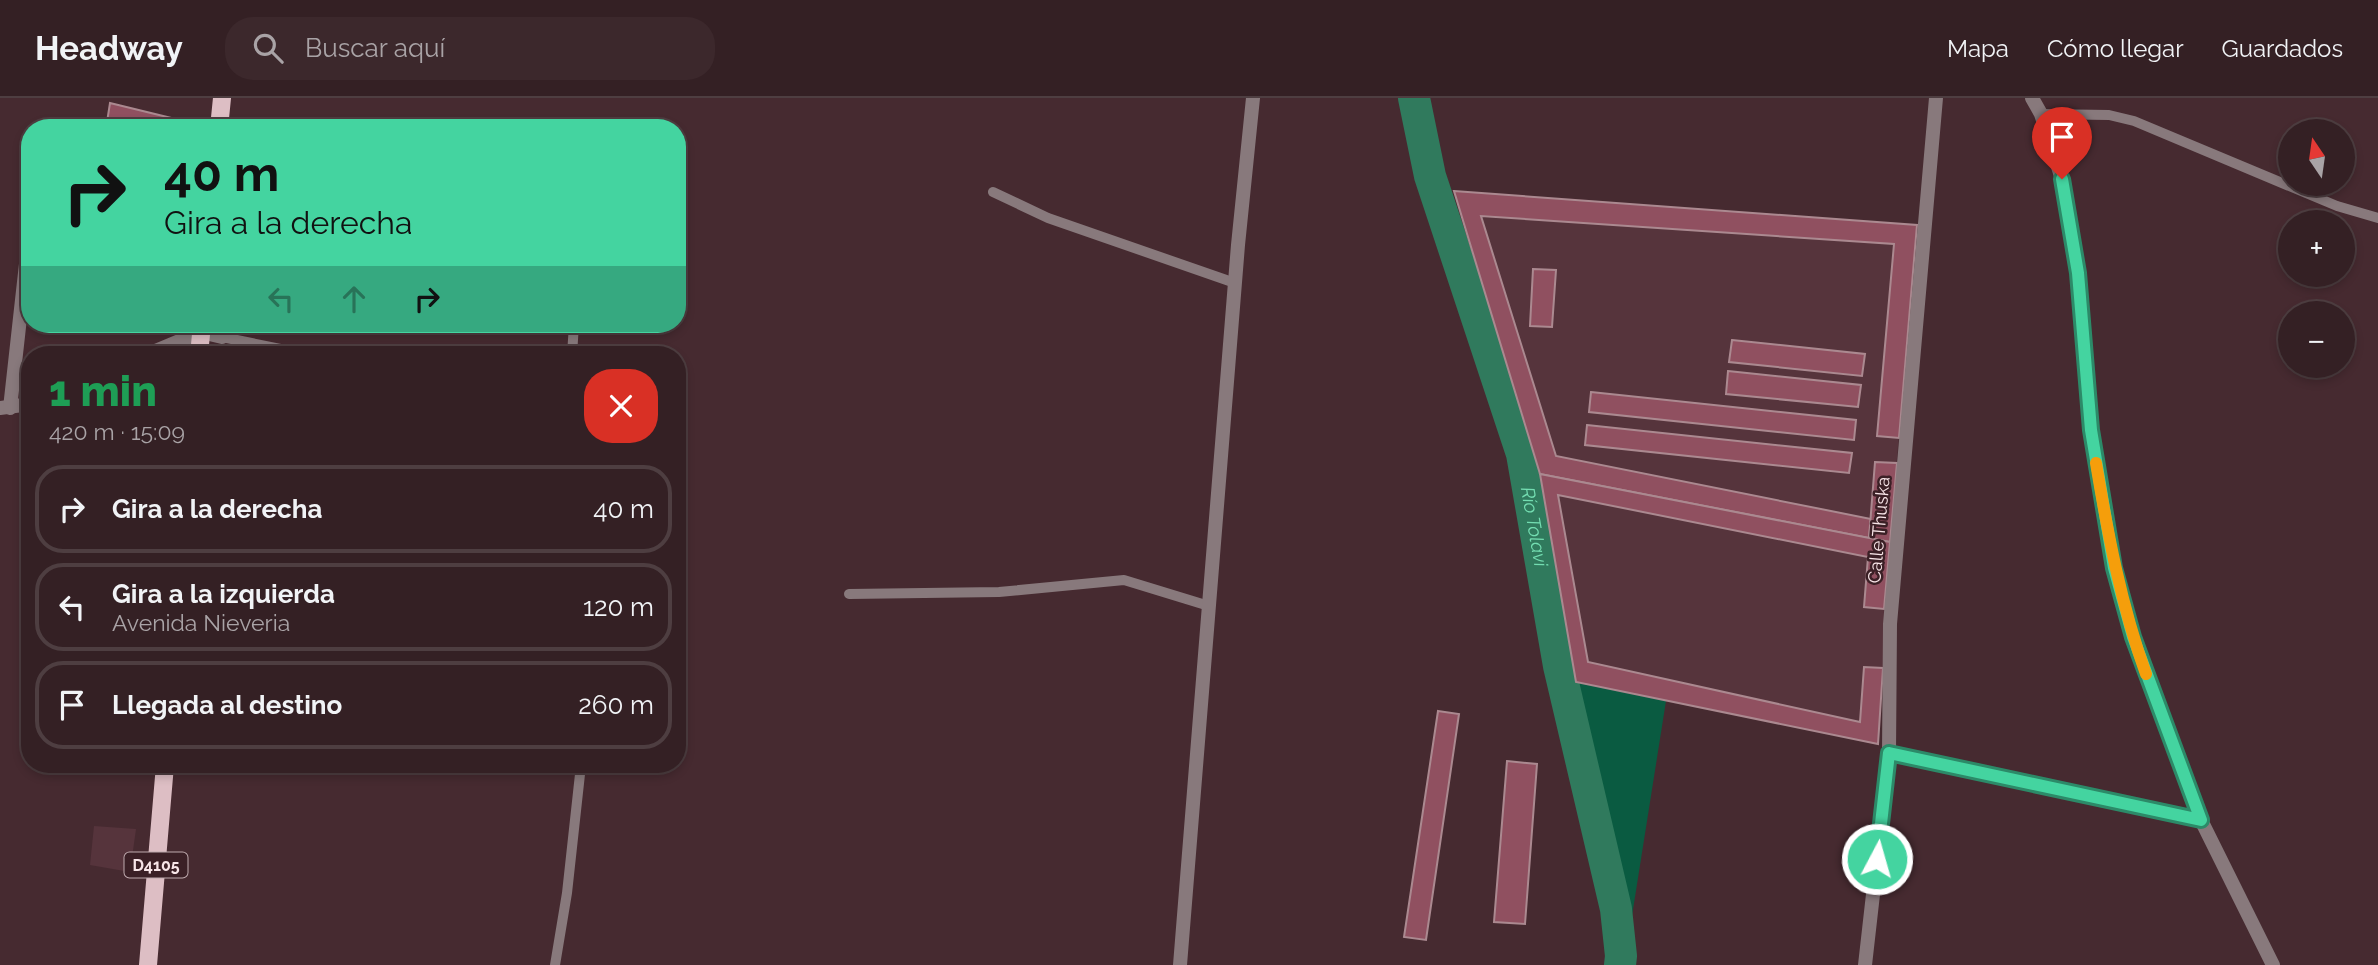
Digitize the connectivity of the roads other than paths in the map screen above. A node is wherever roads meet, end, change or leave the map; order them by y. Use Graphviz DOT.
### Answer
graph roads {
  1 [pos="222,98"];
  2 [pos="1253,98"];
  3 [pos="1936,98"];
  4 [pos="2032,98"];
  5 [pos="2041,114"];
  6 [pos="220,119"];
  7 [pos="993,192"];
  8 [pos="2378,218"];
  9 [pos="1235,283"];
  10 [pos="21,291"];
  11 [pos="191,333"];
  12 [pos="213,333"];
  13 [pos="222,337"];
  14 [pos="164,346"];
  15 [pos="266,346"];
  16 [pos="5,408"];
  17 [pos="849,594"];
  18 [pos="1209,606"];
  19 [pos="1889,753"];
  20 [pos="164,773"];
  21 [pos="580,773"];
  22 [pos="2201,820"];
  23 [pos="2270,963"];
  24 [pos="148,965"];
  25 [pos="555,965"];
  26 [pos="1180,965"];
  27 [pos="1865,965"];
  1 -- 6 [label="main road"];
  2 -- 9 [label="street"];
  3 -- 19 [label="street, Calle Thuska"];
  4 -- 5 [label="street"];
  5 -- 8 [label="lane"];
  5 -- 22 [label="street"];
  7 -- 9 [label="lane"];
  9 -- 18 [label="street"];
  10 -- 16 [label="street"];
  11 -- 14 [label="street"];
  12 -- 13 [label="street"];
  13 -- 15 [label="lane"];
  17 -- 18 [label="lane"];
  18 -- 26 [label="street"];
  19 -- 22 [label="street"];
  19 -- 27 [label="street, Calle Thuska"];
  20 -- 24 [label="main road, D4105"];
  21 -- 25 [label="lane"];
  22 -- 23 [label="street"];
}
